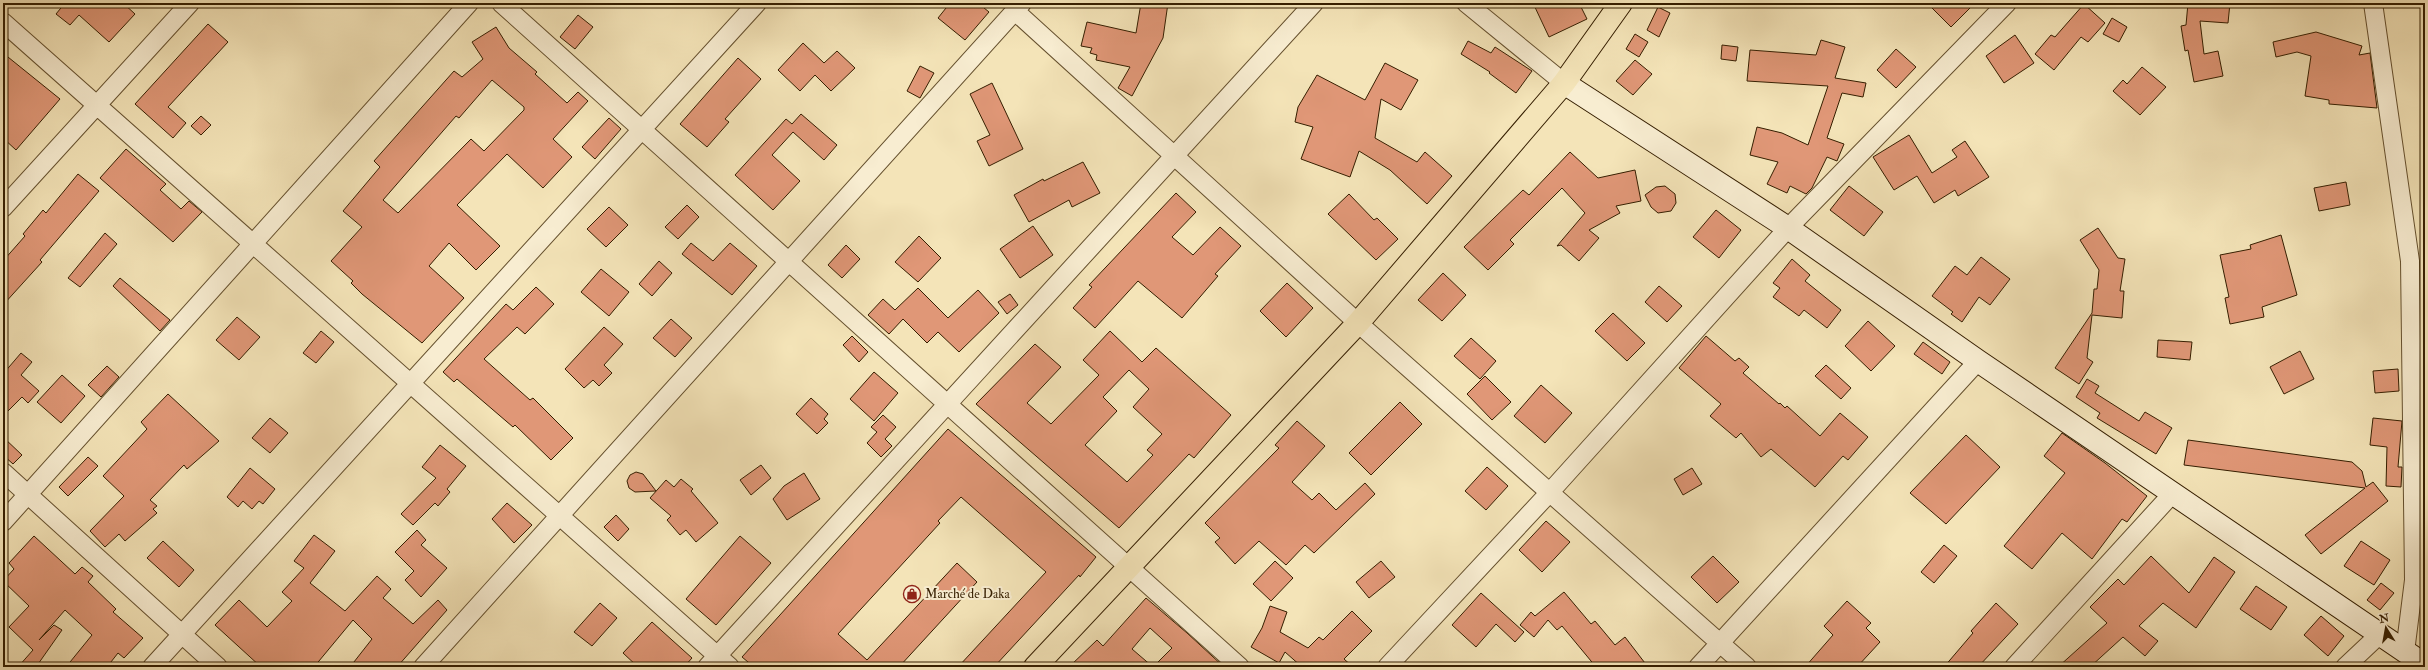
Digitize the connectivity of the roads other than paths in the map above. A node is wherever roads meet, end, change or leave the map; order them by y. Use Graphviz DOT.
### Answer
graph roads {
  1 [pos="190,3"];
  2 [pos="469,3"];
  3 [pos="501,3"];
  4 [pos="757,3"];
  5 [pos="1314,3"];
  6 [pos="1466,3"];
  7 [pos="1621,3"];
  8 [pos="2007,3"];
  9 [pos="2373,3"];
  10 [pos="1019,7"];
  11 [pos="3,22"];
  12 [pos="1564,83"];
  13 [pos="97,105"];
  14 [pos="642,128"];
  15 [pos="1174,156"];
  16 [pos="3,208"];
  17 [pos="1788,228"];
  18 [pos="253,244"];
  19 [pos="789,261"];
  20 [pos="1358,323"];
  21 [pos="1978,361"];
  22 [pos="410,384"];
  23 [pos="947,404"];
  24 [pos="2419,431"];
  25 [pos="3,472"];
  26 [pos="1550,492"];
  27 [pos="2172,494"];
  28 [pos="28,495"];
  29 [pos="559,516"];
  30 [pos="3,522"];
  31 [pos="1130,566"];
  32 [pos="182,634"];
  33 [pos="2379,635"];
  34 [pos="1720,643"];
  35 [pos="2405,652"];
  36 [pos="718,663"];
  37 [pos="2425,664"];
  38 [pos="152,667"];
  39 [pos="218,667"];
  40 [pos="423,667"];
  41 [pos="1035,667"];
  42 [pos="1240,667"];
  43 [pos="1387,667"];
  44 [pos="1698,667"];
  45 [pos="1747,667"];
  46 [pos="2014,667"];
  47 [pos="2345,667"];
  1 -- 13 [label="street"];
  2 -- 18 [label="street"];
  3 -- 14 [label="street"];
  4 -- 14 [label="street"];
  5 -- 15 [label="street"];
  6 -- 12 [label="street"];
  7 -- 12 [label="main road"];
  8 -- 17 [label="street"];
  9 -- 24 [label="street"];
  10 -- 15 [label="street"];
  10 -- 19 [label="street"];
  11 -- 13 [label="street"];
  12 -- 17 [label="street"];
  12 -- 20 [label="main road"];
  13 -- 16 [label="street"];
  13 -- 18 [label="street"];
  14 -- 19 [label="street"];
  14 -- 22 [label="street"];
  15 -- 20 [label="street"];
  15 -- 23 [label="street"];
  17 -- 21 [label="street"];
  17 -- 26 [label="street"];
  18 -- 22 [label="street"];
  18 -- 28 [label="street"];
  19 -- 23 [label="street"];
  19 -- 29 [label="street"];
  20 -- 26 [label="street"];
  20 -- 31 [label="main road"];
  21 -- 27 [label="street"];
  21 -- 34 [label="street"];
  22 -- 29 [label="street"];
  22 -- 32 [label="street"];
  23 -- 31 [label="street"];
  23 -- 36 [label="street"];
  24 -- 35 [label="street"];
  25 -- 28 [label="street"];
  26 -- 34 [label="street"];
  26 -- 43 [label="street"];
  27 -- 33 [label="street"];
  27 -- 46 [label="street"];
  28 -- 30 [label="street"];
  28 -- 32 [label="street"];
  29 -- 36 [label="street"];
  29 -- 40 [label="street"];
  31 -- 41 [label="main road"];
  31 -- 42 [label="street"];
  32 -- 38 [label="street"];
  32 -- 39 [label="street"];
  33 -- 35 [label="street"];
  33 -- 47 [label="street"];
  34 -- 44 [label="street"];
  34 -- 45 [label="street"];
  35 -- 37 [label="street"];
}
